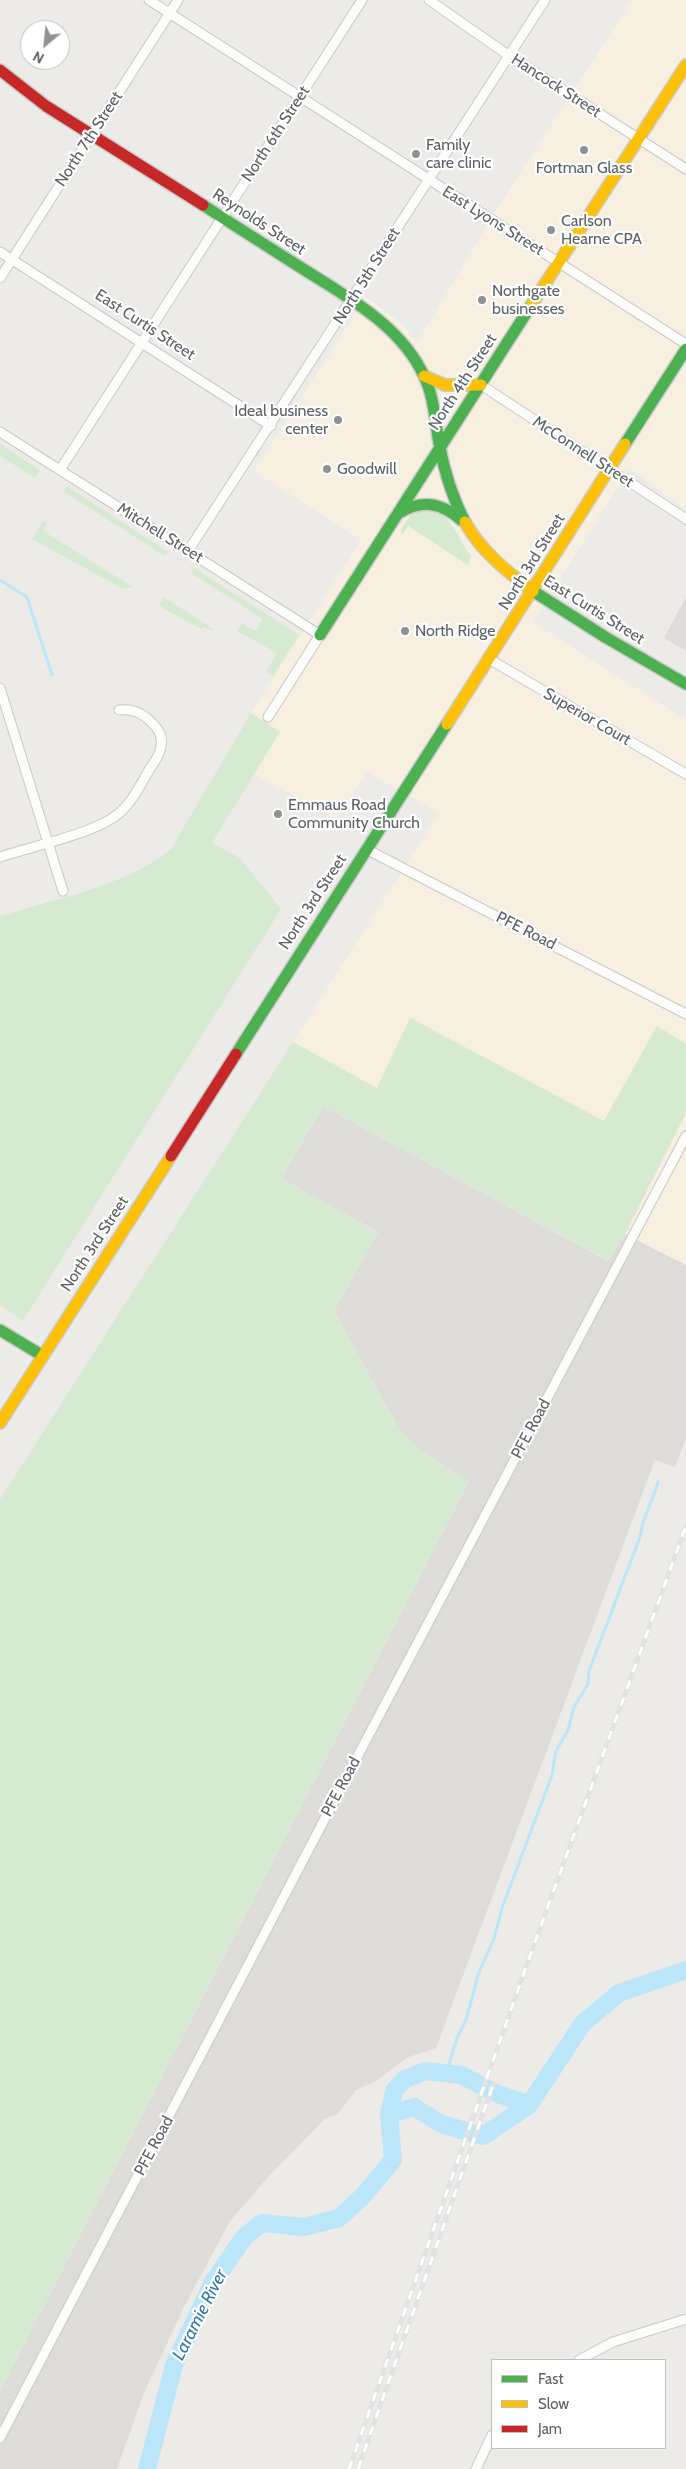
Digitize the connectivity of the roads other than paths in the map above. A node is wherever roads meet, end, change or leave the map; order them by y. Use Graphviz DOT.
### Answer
graph roads {
  1 [pos="150,0"];
  2 [pos="178,0"];
  3 [pos="362,0"];
  4 [pos="429,0"];
  5 [pos="545,0"];
  6 [pos="169,13"];
  7 [pos="508,55"];
  8 [pos="686,65"];
  9 [pos="0,70"];
  10 [pos="299,97"];
  11 [pos="92,135"];
  12 [pos="638,140"];
  13 [pos="686,169"];
  14 [pos="428,180"];
  15 [pos="222,218"];
  16 [pos="0,252"];
  17 [pos="12,260"];
  18 [pos="560,262"];
  19 [pos="0,278"];
  20 [pos="352,300"];
  21 [pos="143,342"];
  22 [pos="686,344"];
  23 [pos="686,349"];
  24 [pos="424,376"];
  25 [pos="481,385"];
  26 [pos="271,426"];
  27 [pos="0,432"];
  28 [pos="440,448"];
  29 [pos="60,470"];
  30 [pos="610,470"];
  31 [pos="398,514"];
  32 [pos="686,519"];
  33 [pos="466,525"];
  34 [pos="188,551"];
  35 [pos="533,591"];
  36 [pos="320,635"];
  37 [pos="489,659"];
  38 [pos="686,684"];
  39 [pos="0,688"];
  40 [pos="119,710"];
  41 [pos="4,714"];
  42 [pos="268,717"];
  43 [pos="686,774"];
  44 [pos="48,842"];
  45 [pos="366,849"];
  46 [pos="0,856"];
  47 [pos="64,891"];
  48 [pos="686,1014"];
  49 [pos="686,1136"];
  50 [pos="0,1330"];
  51 [pos="43,1356"];
  52 [pos="0,1423"];
  53 [pos="686,2319"];
  54 [pos="581,2359"];
  55 [pos="491,2436"];
  56 [pos="0,2438"];
  57 [pos="476,2469"];
  1 -- 6 [label="street, East Lyons Street"];
  2 -- 6 [label="street, North 7th Street"];
  3 -- 10 [label="street, North 6th Street"];
  4 -- 7 [label="street, Hancock Street"];
  5 -- 7 [label="street, North 5th Street"];
  6 -- 10 [label="street, East Lyons Street"];
  6 -- 11 [label="street, North 7th Street"];
  7 -- 12 [label="street, Hancock Street"];
  7 -- 14 [label="street, North 5th Street"];
  8 -- 12 [label="main road, North 4th Street"];
  9 -- 11 [label="main road, Reynolds Street"];
  10 -- 14 [label="street, East Lyons Street"];
  10 -- 15 [label="street, North 6th Street"];
  11 -- 15 [label="main road, Reynolds Street"];
  11 -- 17 [label="street, North 7th Street"];
  12 -- 13 [label="street, Hancock Street"];
  12 -- 18 [label="main road, North 4th Street"];
  14 -- 18 [label="street, East Lyons Street"];
  14 -- 20 [label="street, North 5th Street"];
  15 -- 20 [label="main road, Reynolds Street"];
  15 -- 21 [label="street, North 6th Street"];
  16 -- 17 [label="street, East Curtis Street"];
  17 -- 19 [label="street, North 7th Street"];
  17 -- 21 [label="street, East Curtis Street"];
  18 -- 22 [label="street, East Lyons Street"];
  18 -- 25 [label="main road, North 4th Street"];
  20 -- 24 [label="main road, Reynolds Street"];
  20 -- 26 [label="street, North 5th Street"];
  21 -- 26 [label="street, East Curtis Street"];
  21 -- 29 [label="street, North 6th Street"];
  23 -- 30 [label="main road, North 3rd Street"];
  24 -- 25 [label="main road"];
  24 -- 28 [label="main road, Reynolds Street"];
  25 -- 28 [label="main road, North 4th Street"];
  25 -- 30 [label="street, McConnell Street"];
  26 -- 34 [label="street, North 5th Street"];
  27 -- 29 [label="street, Mitchell Street"];
  28 -- 31 [label="main road, North 4th Street"];
  28 -- 33 [label="main road, East Curtis Street"];
  29 -- 34 [label="street, Mitchell Street"];
  30 -- 32 [label="street, McConnell Street"];
  30 -- 35 [label="main road, North 3rd Street"];
  31 -- 33 [label="main road"];
  31 -- 36 [label="main road, North 4th Street"];
  33 -- 35 [label="main road, East Curtis Street"];
  34 -- 36 [label="street, Mitchell Street"];
  35 -- 37 [label="main road, North 3rd Street"];
  35 -- 38 [label="main road, East Curtis Street"];
  36 -- 42 [label="street, North 4th Street"];
  37 -- 43 [label="street, Superior Court"];
  37 -- 45 [label="main road, North 3rd Street"];
  39 -- 41 [label="street"];
  40 -- 44 [label="street"];
  41 -- 44 [label="street"];
  44 -- 46 [label="street"];
  44 -- 47 [label="street"];
  45 -- 48 [label="street, PFE Road"];
  45 -- 51 [label="main road, North 3rd Street"];
  49 -- 56 [label="street, PFE Road"];
  50 -- 51 [label="main road"];
  51 -- 52 [label="main road, North 3rd Street"];
  53 -- 54 [label="street"];
  55 -- 57 [label="street"];
}
